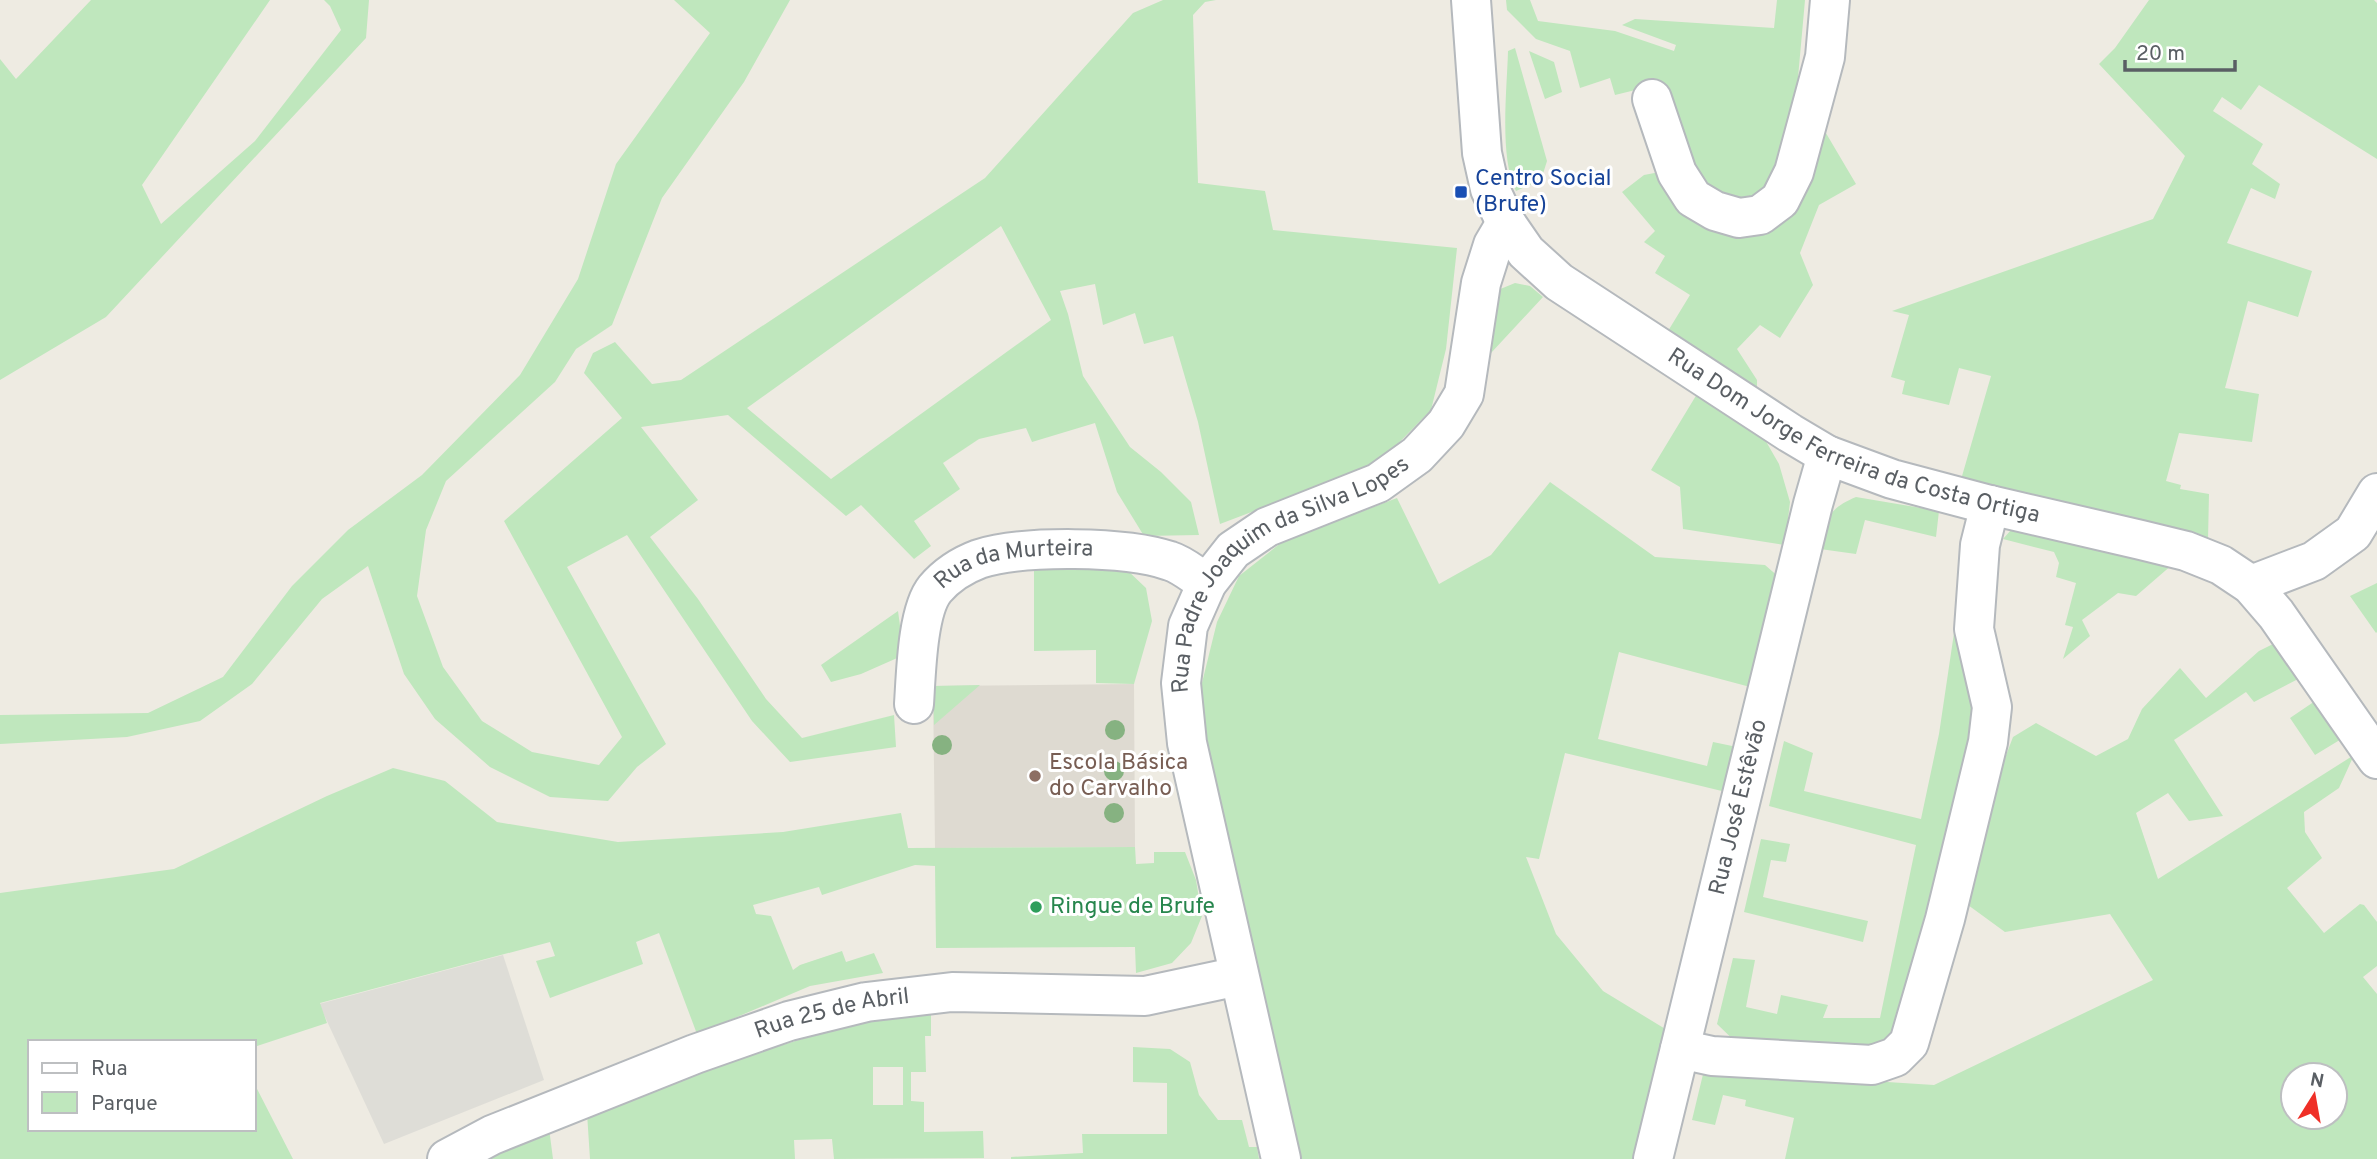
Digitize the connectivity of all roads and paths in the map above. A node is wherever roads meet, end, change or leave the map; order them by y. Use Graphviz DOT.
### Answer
graph roads {
  1 [pos="1471,0"];
  2 [pos="1830,0"];
  3 [pos="1652,99"];
  4 [pos="1506,223"];
  5 [pos="1827,455"];
  6 [pos="2377,493"];
  7 [pos="1990,505"];
  8 [pos="1207,583"];
  9 [pos="2251,585"];
  10 [pos="914,704"];
  11 [pos="2377,759"];
  12 [pos="1239,976"];
  13 [pos="1680,1049"];
  14 [pos="447,1159"];
  15 [pos="1280,1159"];
  16 [pos="1653,1159"];
  1 -- 4 [label="street, Rua Dom Jorge Ferreira da Costa Ortiga"];
  2 -- 3 [label="street"];
  4 -- 5 [label="street, Rua Dom Jorge Ferreira da Costa Ortiga"];
  4 -- 8 [label="street, Rua Padre Joaquim da Silva Lopes"];
  5 -- 7 [label="street, Rua Dom Jorge Ferreira da Costa Ortiga"];
  5 -- 13 [label="street, Rua José Estêvão"];
  6 -- 9 [label="street"];
  7 -- 9 [label="street, Rua Dom Jorge Ferreira da Costa Ortiga"];
  7 -- 13 [label="street"];
  8 -- 10 [label="street, Rua da Murteira"];
  8 -- 12 [label="street, Rua Padre Joaquim da Silva Lopes"];
  9 -- 11 [label="street, Rua Dom Jorge Ferreira da Costa Ortiga"];
  12 -- 14 [label="street, Rua 25 de Abril"];
  12 -- 15 [label="street, Rua Padre Joaquim da Silva Lopes"];
  13 -- 16 [label="street, Rua José Estêvão"];
}
